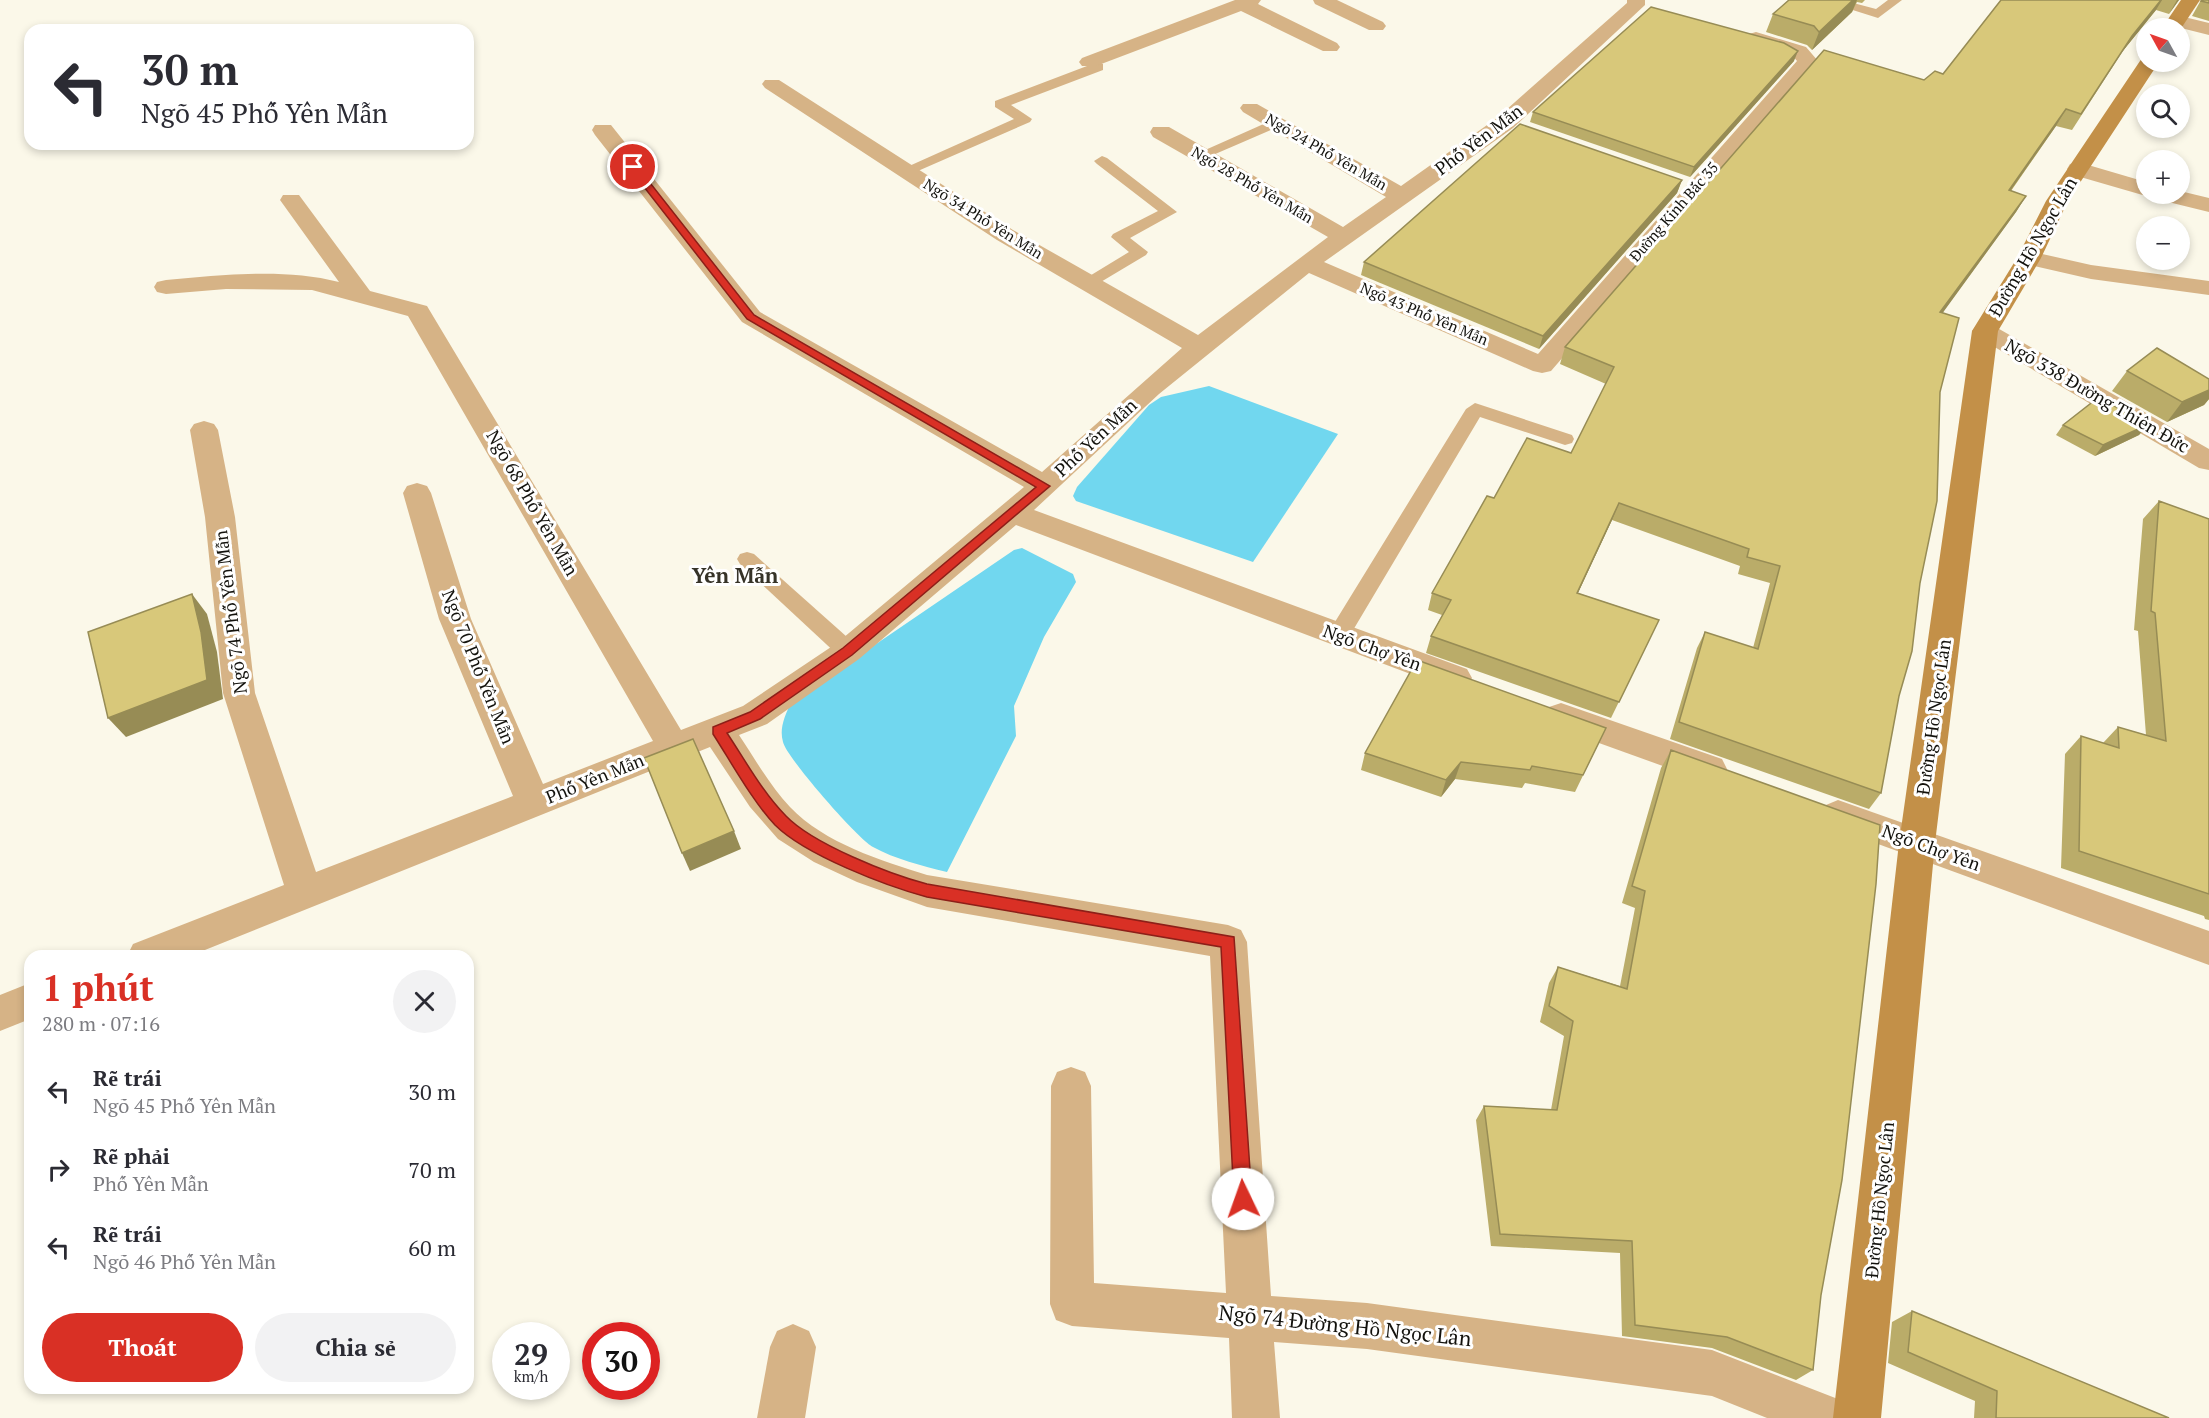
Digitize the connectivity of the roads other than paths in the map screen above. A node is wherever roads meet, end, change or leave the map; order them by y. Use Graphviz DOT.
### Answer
graph roads {
  1 [pos="1322,0"];
  2 [pos="1827,0"];
  3 [pos="1896,0"];
  4 [pos="2191,0"];
  5 [pos="1247,2"];
  6 [pos="1644,5"];
  7 [pos="2178,18"];
  8 [pos="1376,26"];
  9 [pos="2190,27"];
  10 [pos="2209,29"];
  11 [pos="1734,32"];
  12 [pos="1330,47"];
  13 [pos="1089,62"];
  14 [pos="2142,72"];
  15 [pos="772,84"];
  16 [pos="1250,108"];
  17 [pos="1275,123"];
  18 [pos="603,130"];
  19 [pos="1161,132"];
  20 [pos="1201,155"];
  21 [pos="1102,161"];
  22 [pos="2078,169"];
  23 [pos="906,171"];
  24 [pos="1672,181"];
  25 [pos="2136,186"];
  26 [pos="1694,189"];
  27 [pos="1401,196"];
  28 [pos="291,200"];
  29 [pos="2190,200"];
  30 [pos="2209,205"];
  31 [pos="1344,237"];
  32 [pos="2029,258"];
  33 [pos="1307,263"];
  34 [pos="1089,284"];
  35 [pos="166,287"];
  36 [pos="2209,288"];
  37 [pos="361,295"];
  38 [pos="1985,332"];
  39 [pos="1199,346"];
  40 [pos="1542,364"];
  41 [pos="204,430"];
  42 [pos="1565,439"];
  43 [pos="2209,460"];
  44 [pos="1044,486"];
  45 [pos="417,494"];
  46 [pos="1011,512"];
  47 [pos="747,559"];
  48 [pos="1338,636"];
  49 [pos="848,651"];
  50 [pos="1489,690"];
  51 [pos="1534,706"];
  52 [pos="718,731"];
  53 [pos="674,747"];
  54 [pos="1737,779"];
  55 [pos="534,803"];
  56 [pos="1805,803"];
  57 [pos="1917,843"];
  58 [pos="305,893"];
  59 [pos="2209,948"];
  60 [pos="161,950"];
  61 [pos="24,1003"];
  62 [pos="0,1013"];
  63 [pos="1071,1086"];
  64 [pos="1250,1316"];
  65 [pos="792,1347"];
  66 [pos="781,1418"];
  67 [pos="1256,1418"];
  68 [pos="1826,1418"];
  69 [pos="1857,1418"];
  1 -- 8 [label="street"];
  2 -- 3 [label="lane"];
  4 -- 7 [label="street"];
  5 -- 12 [label="street"];
  5 -- 13 [label="street"];
  6 -- 27 [label="street, Phố Yên Mẫn"];
  9 -- 10 [label="street"];
  11 -- 26 [label="street, Đường Kinh Bắc 35"];
  13 -- 23 [label="lane"];
  14 -- 22 [label="street, Đường Hồ Ngọc Lân"];
  15 -- 23 [label="street, Ngõ 34 Phố Yên Mẫn"];
  16 -- 17 [label="street, Ngõ 24 Phố Yên Mẫn"];
  17 -- 20 [label="lane"];
  17 -- 27 [label="street, Ngõ 24 Phố Yên Mẫn"];
  18 -- 44 [label="street"];
  19 -- 20 [label="street, Ngõ 28 Phố Yên Mẫn"];
  20 -- 31 [label="street, Ngõ 28 Phố Yên Mẫn"];
  21 -- 34 [label="lane"];
  22 -- 25 [label="street"];
  22 -- 32 [label="street, Đường Hồ Ngọc Lân"];
  23 -- 34 [label="street, Ngõ 34 Phố Yên Mẫn"];
  24 -- 26 [label="street"];
  26 -- 40 [label="street, Đường Kinh Bắc 35"];
  27 -- 31 [label="street, Phố Yên Mẫn"];
  28 -- 37 [label="street"];
  29 -- 30 [label="street"];
  31 -- 33 [label="street, Phố Yên Mẫn"];
  32 -- 36 [label="street"];
  32 -- 38 [label="street, Đường Hồ Ngọc Lân"];
  33 -- 39 [label="street, Phố Yên Mẫn"];
  33 -- 40 [label="street, Ngõ 43 Phố Yên Mẫn"];
  34 -- 39 [label="street, Ngõ 34 Phố Yên Mẫn"];
  35 -- 37 [label="street, Ngõ 68 Phố Yên Mẫn"];
  37 -- 53 [label="street, Ngõ 68 Phố Yên Mẫn"];
  38 -- 43 [label="street, Ngõ 338 Đường Thiên Đức"];
  38 -- 57 [label="street, Đường Hồ Ngọc Lân"];
  39 -- 44 [label="street, Phố Yên Mẫn"];
  41 -- 58 [label="street, Ngõ 74 Phố Yên Mẫn"];
  42 -- 48 [label="lane"];
  44 -- 46 [label="street, Phố Yên Mẫn"];
  45 -- 55 [label="street, Ngõ 70 Phố Yên Mẫn"];
  46 -- 48 [label="street, Ngõ Chợ Yên"];
  46 -- 49 [label="street, Phố Yên Mẫn"];
  47 -- 49 [label="lane"];
  48 -- 50 [label="street, Ngõ Chợ Yên"];
  49 -- 52 [label="street, Phố Yên Mẫn"];
  51 -- 54 [label="street"];
  52 -- 53 [label="street, Phố Yên Mẫn"];
  52 -- 64 [label="street"];
  53 -- 55 [label="street, Phố Yên Mẫn"];
  55 -- 58 [label="street, Phố Yên Mẫn"];
  56 -- 57 [label="street, Ngõ Chợ Yên"];
  57 -- 59 [label="street, Ngõ Chợ Yên"];
  57 -- 69 [label="street, Đường Hồ Ngọc Lân"];
  58 -- 60 [label="street, Phố Yên Mẫn"];
  61 -- 62 [label="street"];
  63 -- 64 [label="street, Ngõ 74 Đường Hồ Ngọc Lân"];
  64 -- 67 [label="street"];
  64 -- 68 [label="street, Ngõ 74 Đường Hồ Ngọc Lân"];
  65 -- 66 [label="street"];
}
